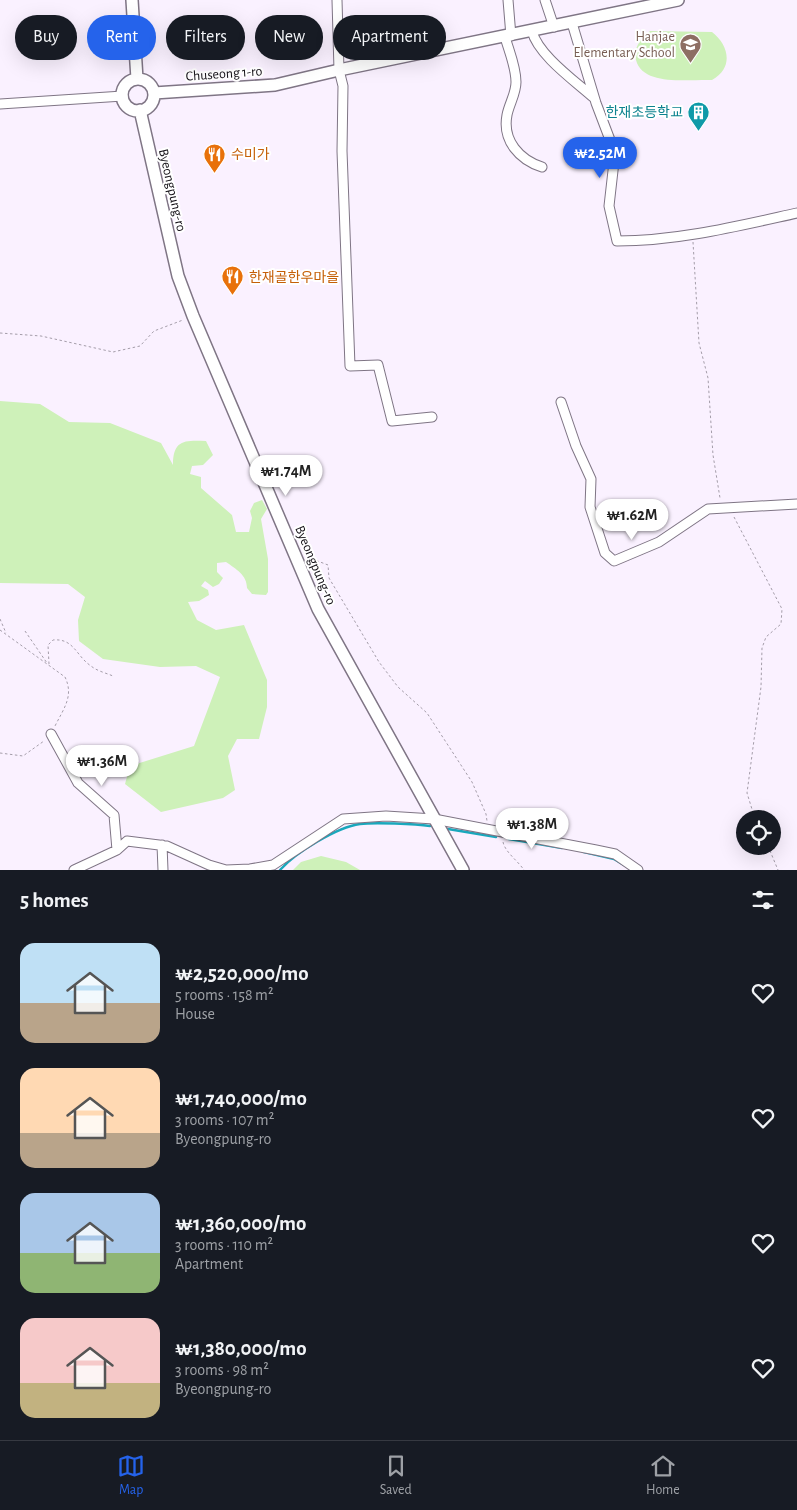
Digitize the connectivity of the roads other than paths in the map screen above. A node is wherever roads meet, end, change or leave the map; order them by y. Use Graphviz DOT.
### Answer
graph roads {
  1 [pos="132,0"];
  2 [pos="337,0"];
  3 [pos="508,0"];
  4 [pos="545,0"];
  5 [pos="678,0"];
  6 [pos="572,23"];
  7 [pos="554,27"];
  8 [pos="532,32"];
  9 [pos="508,36"];
  10 [pos="339,70"];
  11 [pos="137,79"];
  12 [pos="154,93"];
  13 [pos="123,96"];
  14 [pos="595,100"];
  15 [pos="0,104"];
  16 [pos="140,110"];
  17 [pos="542,167"];
  18 [pos="797,213"];
  19 [pos="561,402"];
  20 [pos="432,417"];
  21 [pos="797,504"];
  22 [pos="51,734"];
  23 [pos="434,819"];
  24 [pos="162,845"];
  25 [pos="117,850"];
  26 [pos="252,869"];
  27 [pos="74,870"];
  28 [pos="163,870"];
  29 [pos="464,870"];
  30 [pos="638,870"];
  1 -- 11 [label="main road"];
  2 -- 10 [label="street"];
  3 -- 9 [label="street"];
  4 -- 7 [label="street"];
  5 -- 6 [label="main road, Chuseong 1-ro"];
  6 -- 7 [label="main road, Chuseong 1-ro"];
  6 -- 14 [label="street"];
  7 -- 8 [label="main road, Chuseong 1-ro"];
  8 -- 9 [label="main road, Chuseong 1-ro"];
  8 -- 14 [label="street"];
  9 -- 10 [label="main road, Chuseong 1-ro"];
  9 -- 17 [label="street"];
  10 -- 12 [label="main road, Chuseong 1-ro"];
  10 -- 20 [label="street"];
  11 -- 12 [label="main road"];
  11 -- 13 [label="main road"];
  12 -- 16 [label="main road"];
  13 -- 15 [label="street"];
  13 -- 16 [label="main road"];
  14 -- 18 [label="street"];
  16 -- 23 [label="main road, Byeongpung-ro"];
  19 -- 21 [label="street"];
  22 -- 25 [label="street"];
  23 -- 26 [label="street"];
  23 -- 29 [label="main road, Byeongpung-ro"];
  23 -- 30 [label="street"];
  24 -- 25 [label="street"];
  24 -- 26 [label="street"];
  24 -- 28 [label="street"];
  25 -- 27 [label="street"];
}
